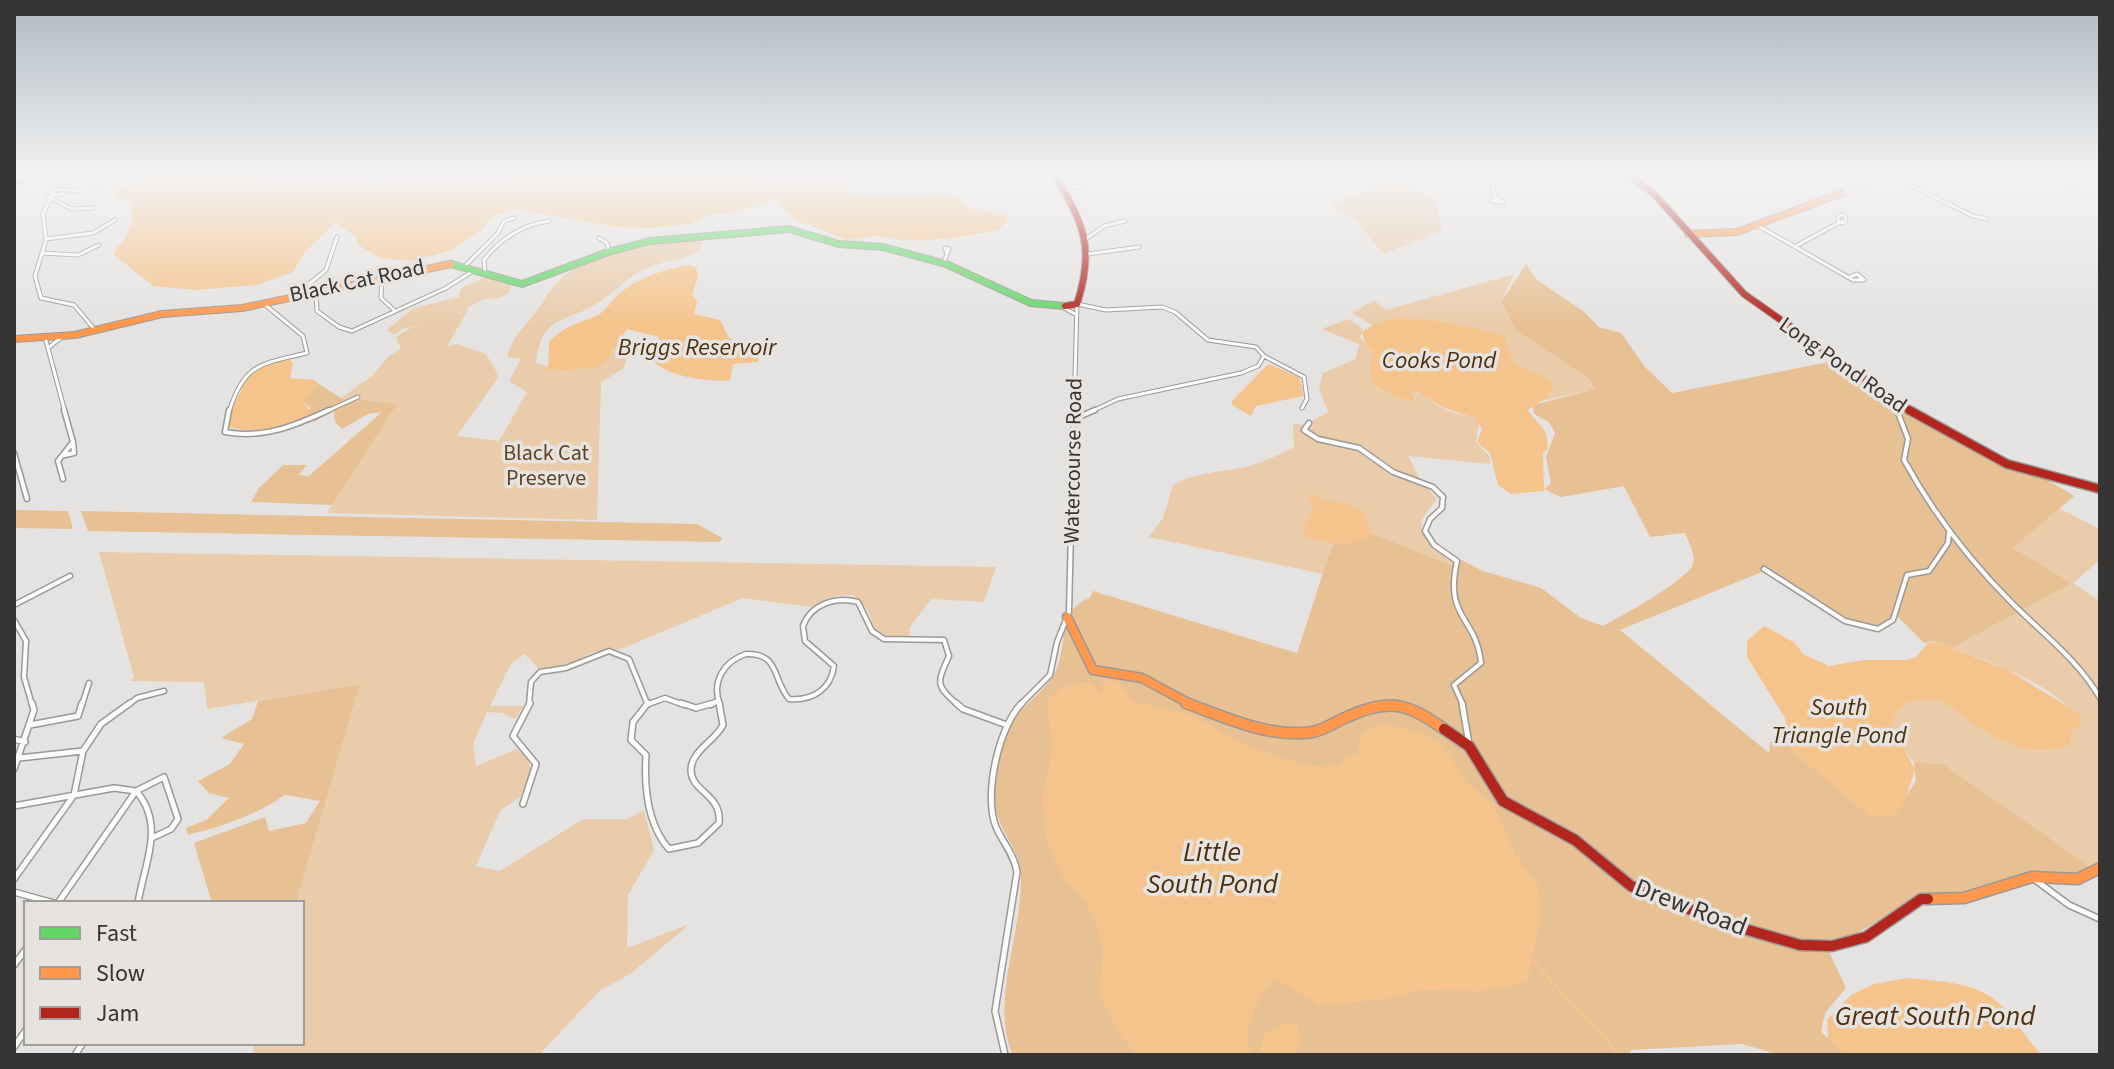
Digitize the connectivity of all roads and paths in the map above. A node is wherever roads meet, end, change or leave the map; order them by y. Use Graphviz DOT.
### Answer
graph roads {
  1 [pos="42,225"];
  2 [pos="109,225"];
  3 [pos="502,225"];
  4 [pos="526,225"];
  5 [pos="1078,225"];
  6 [pos="1109,225"];
  7 [pos="1680,225"];
  8 [pos="1757,225"];
  9 [pos="1835,225"];
  10 [pos="1688,234"];
  11 [pos="337,237"];
  12 [pos="599,238"];
  13 [pos="46,239"];
  14 [pos="1083,241"];
  15 [pos="99,245"];
  16 [pos="1796,246"];
  17 [pos="1139,247"];
  18 [pos="609,251"];
  19 [pos="42,253"];
  20 [pos="1088,254"];
  21 [pos="464,267"];
  22 [pos="473,271"];
  23 [pos="382,275"];
  24 [pos="490,277"];
  25 [pos="1850,277"];
  26 [pos="316,289"];
  27 [pos="298,293"];
  28 [pos="263,303"];
  29 [pos="1076,309"];
  30 [pos="394,310"];
  31 [pos="95,330"];
  32 [pos="45,337"];
  33 [pos="62,337"];
  34 [pos="14,339"];
  35 [pos="48,348"];
  36 [pos="1264,356"];
  37 [pos="358,397"];
  38 [pos="1892,398"];
  39 [pos="1302,408"];
  40 [pos="1074,419"];
  41 [pos="1309,423"];
  42 [pos="14,453"];
  43 [pos="15,463"];
  44 [pos="17,472"];
  45 [pos="63,479"];
  46 [pos="2100,489"];
  47 [pos="27,499"];
  48 [pos="1948,530"];
  49 [pos="1764,569"];
  50 [pos="70,576"];
  51 [pos="14,605"];
  52 [pos="1067,617"];
  53 [pos="14,620"];
  54 [pos="89,683"];
  55 [pos="164,691"];
  56 [pos="2100,698"];
  57 [pos="717,701"];
  58 [pos="647,703"];
  59 [pos="1004,724"];
  60 [pos="30,725"];
  61 [pos="14,739"];
  62 [pos="25,742"];
  63 [pos="1469,746"];
  64 [pos="83,751"];
  65 [pos="19,758"];
  66 [pos="14,769"];
  67 [pos="136,791"];
  68 [pos="74,795"];
  69 [pos="523,804"];
  70 [pos="14,806"];
  71 [pos="152,838"];
  72 [pos="2100,868"];
  73 [pos="2032,877"];
  74 [pos="14,879"];
  75 [pos="14,892"];
  76 [pos="48,901"];
  77 [pos="57,901"];
  78 [pos="138,901"];
  79 [pos="2100,919"];
  80 [pos="1005,1055"];
  1 -- 13 [label="street"];
  2 -- 13 [label="street"];
  3 -- 21 [label="street"];
  4 -- 24 [label="street"];
  5 -- 14 [label="street"];
  6 -- 14 [label="street"];
  7 -- 10 [label="street, Long Pond Road"];
  8 -- 10 [label="street"];
  8 -- 16 [label="street"];
  9 -- 16 [label="street"];
  10 -- 38 [label="street, Long Pond Road"];
  11 -- 27 [label="street"];
  12 -- 18 [label="street"];
  13 -- 19 [label="street"];
  14 -- 20 [label="street"];
  15 -- 19 [label="street"];
  16 -- 25 [label="street"];
  17 -- 20 [label="street"];
  18 -- 24 [label="street, Black Cat Road"];
  18 -- 29 [label="street, Black Cat Road"];
  19 -- 31 [label="street"];
  20 -- 29 [label="street"];
  21 -- 22 [label="street, Black Cat Road"];
  21 -- 23 [label="street, Black Cat Road"];
  22 -- 24 [label="street, Black Cat Road"];
  22 -- 30 [label="street"];
  23 -- 26 [label="street, Black Cat Road"];
  23 -- 30 [label="street"];
  26 -- 27 [label="street, Black Cat Road"];
  26 -- 30 [label="street"];
  27 -- 28 [label="street, Black Cat Road"];
  28 -- 31 [label="street, Black Cat Road"];
  28 -- 37 [label="street"];
  29 -- 36 [label="street, Black Cat Road"];
  29 -- 40 [label="street, Watercourse Road"];
  31 -- 33 [label="street, Black Cat Road"];
  32 -- 33 [label="street, Black Cat Road"];
  32 -- 34 [label="street, Black Cat Road"];
  32 -- 35 [label="street"];
  33 -- 35 [label="street"];
  35 -- 45 [label="street"];
  36 -- 39 [label="street, Black Cat Road"];
  36 -- 40 [label="street"];
  38 -- 46 [label="street, Long Pond Road"];
  38 -- 48 [label="street"];
  40 -- 52 [label="street, Watercourse Road"];
  41 -- 63 [label="street"];
  42 -- 43 [label="street"];
  43 -- 44 [label="street"];
  44 -- 47 [label="street"];
  48 -- 49 [label="street"];
  48 -- 56 [label="street"];
  50 -- 51 [label="street"];
  52 -- 59 [label="street, Watercourse Road"];
  52 -- 63 [label="street, Drew Road"];
  53 -- 60 [label="street"];
  54 -- 60 [label="street"];
  55 -- 64 [label="street"];
  57 -- 58 [label="street"];
  57 -- 58 [label="street"];
  57 -- 59 [label="street"];
  58 -- 69 [label="street"];
  59 -- 80 [label="street"];
  60 -- 62 [label="street"];
  61 -- 62 [label="street"];
  62 -- 65 [label="street"];
  63 -- 73 [label="street, Drew Road"];
  64 -- 65 [label="street"];
  64 -- 68 [label="street"];
  65 -- 66 [label="street"];
  67 -- 68 [label="street"];
  67 -- 71 [label="street"];
  67 -- 71 [label="street"];
  67 -- 77 [label="street"];
  68 -- 70 [label="street"];
  68 -- 74 [label="street"];
  71 -- 78 [label="street"];
  72 -- 73 [label="street, Drew Road"];
  73 -- 79 [label="street"];
  75 -- 76 [label="street"];
}
